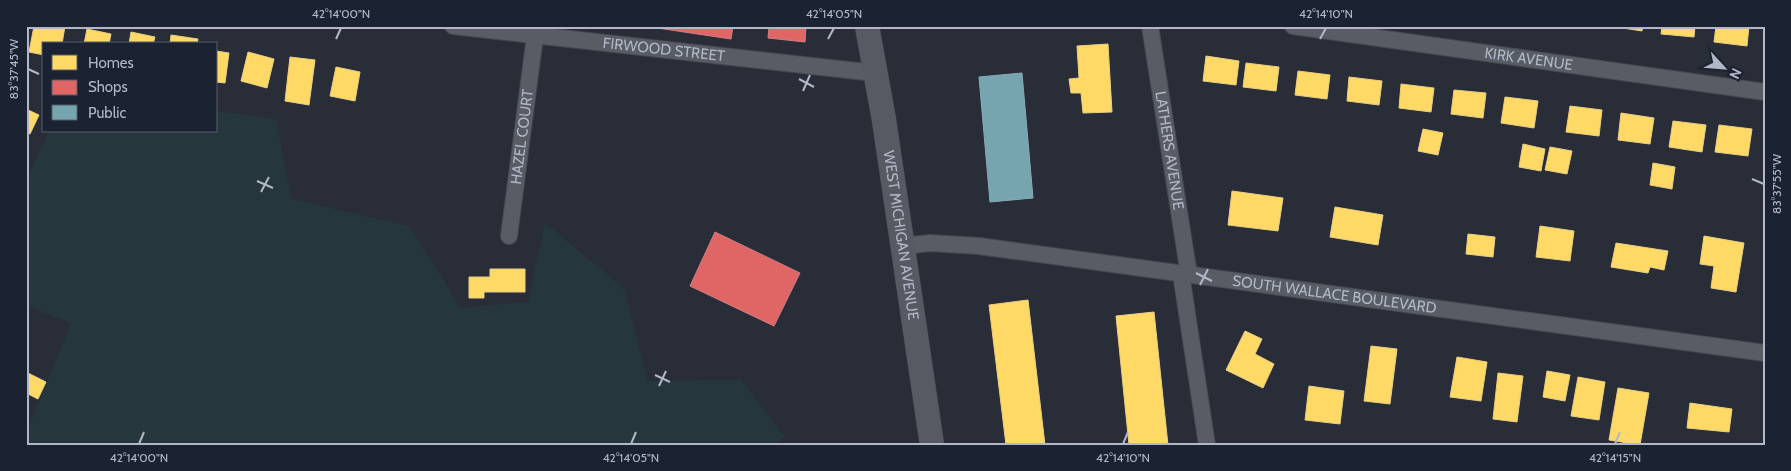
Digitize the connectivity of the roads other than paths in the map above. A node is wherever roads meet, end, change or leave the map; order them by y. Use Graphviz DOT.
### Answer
graph roads {
  1 [pos="453,26"];
  2 [pos="867,26"];
  3 [pos="1150,26"];
  4 [pos="1293,26"];
  5 [pos="535,36"];
  6 [pos="875,73"];
  7 [pos="1765,92"];
  8 [pos="509,236"];
  9 [pos="903,246"];
  10 [pos="1185,275"];
  11 [pos="1765,353"];
  12 [pos="932,445"];
  13 [pos="1207,445"];
  1 -- 5 [label="street, FIRWOOD STREET"];
  2 -- 6 [label="main road, WEST MICHIGAN AVENUE"];
  3 -- 10 [label="street, LATHERS AVENUE"];
  4 -- 7 [label="street, KIRK AVENUE"];
  5 -- 6 [label="street, FIRWOOD STREET"];
  5 -- 8 [label="street, HAZEL COURT"];
  6 -- 9 [label="main road, WEST MICHIGAN AVENUE"];
  9 -- 10 [label="street, SOUTH WALLACE BOULEVARD"];
  9 -- 12 [label="main road, WEST MICHIGAN AVENUE"];
  10 -- 11 [label="street, SOUTH WALLACE BOULEVARD"];
  10 -- 13 [label="street, LATHERS AVENUE"];
}
